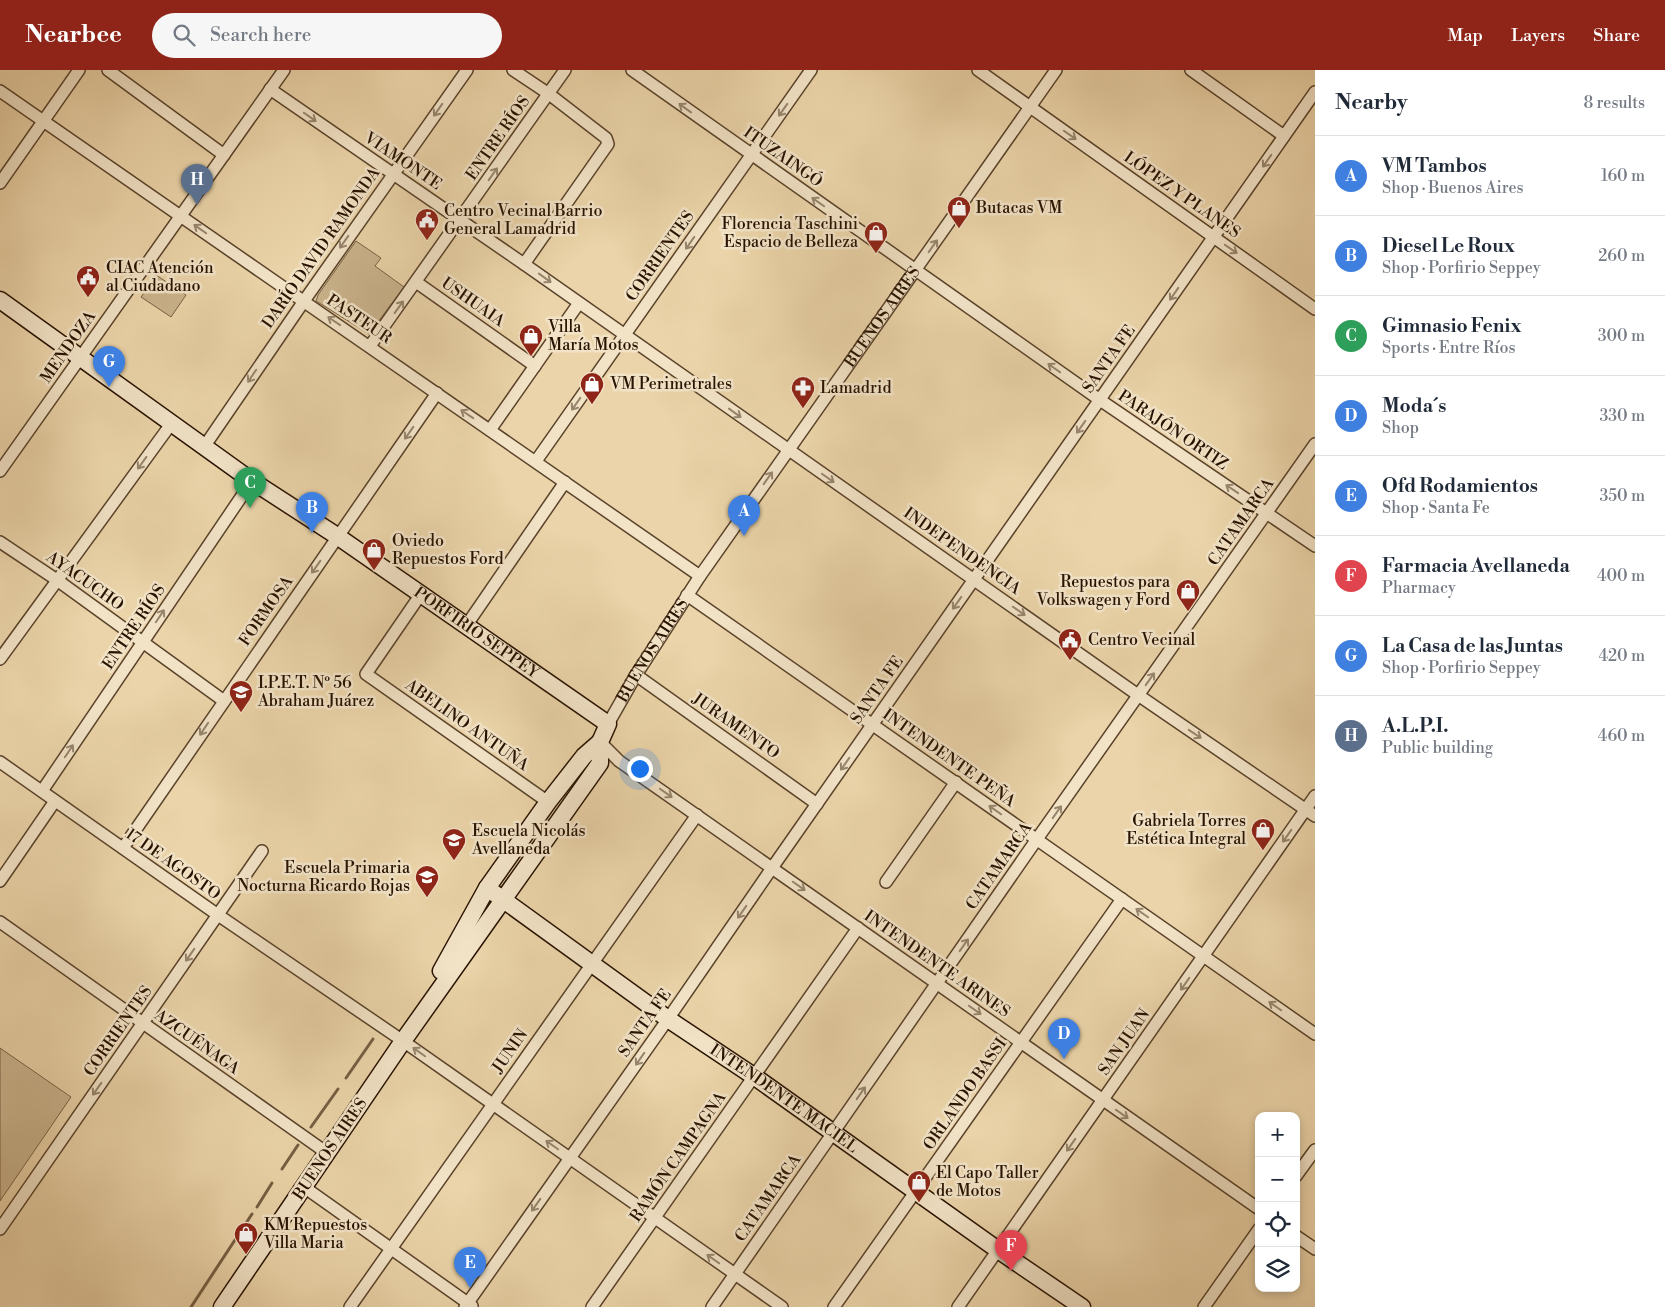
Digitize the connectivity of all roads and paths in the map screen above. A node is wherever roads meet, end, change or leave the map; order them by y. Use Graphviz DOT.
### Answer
graph roads {
  1 [pos="78,70"];
  2 [pos="108,70"];
  3 [pos="284,70"];
  4 [pos="466,70"];
  5 [pos="514,70"];
  6 [pos="565,70"];
  7 [pos="632,70"];
  8 [pos="811,70"];
  9 [pos="978,70"];
  10 [pos="1056,70"];
  11 [pos="1191,70"];
  12 [pos="270,89"];
  13 [pos="0,91"];
  14 [pos="1315,92"];
  15 [pos="549,94"];
  16 [pos="1030,107"];
  17 [pos="43,122"];
  18 [pos="1284,136"];
  19 [pos="224,155"];
  20 [pos="751,156"];
  21 [pos="392,174"];
  22 [pos="0,183"];
  23 [pos="181,216"];
  24 [pos="460,219"];
  25 [pos="1214,237"];
  26 [pos="524,264"];
  27 [pos="915,270"];
  28 [pos="416,282"];
  29 [pos="0,300"];
  30 [pos="304,301"];
  31 [pos="579,303"];
  32 [pos="1315,309"];
  33 [pos="625,334"];
  34 [pos="370,346"];
  35 [pos="80,357"];
  36 [pos="535,366"];
  37 [pos="437,393"];
  38 [pos="1100,400"];
  39 [pos="171,424"];
  40 [pos="490,430"];
  41 [pos="1315,444"];
  42 [pos="204,447"];
  43 [pos="788,450"];
  44 [pos="536,462"];
  45 [pos="0,471"];
  46 [pos="252,481"];
  47 [pos="565,482"];
  48 [pos="1267,512"];
  49 [pos="337,536"];
  50 [pos="0,542"];
  51 [pos="1315,546"];
  52 [pos="700,576"];
  53 [pos="974,579"];
  54 [pos="57,580"];
  55 [pos="421,594"];
  56 [pos="687,595"];
  57 [pos="466,626"];
  58 [pos="143,642"];
  59 [pos="0,659"];
  60 [pos="636,675"];
  61 [pos="1138,695"];
  62 [pos="224,701"];
  63 [pos="608,724"];
  64 [pos="873,724"];
  65 [pos="600,742"];
  66 [pos="0,762"];
  67 [pos="956,782"];
  68 [pos="42,791"];
  69 [pos="1315,796"];
  70 [pos="55,801"];
  71 [pos="548,802"];
  72 [pos="817,804"];
  73 [pos="1310,812"];
  74 [pos="697,815"];
  75 [pos="1037,839"];
  76 [pos="123,848"];
  77 [pos="262,851"];
  78 [pos="772,868"];
  79 [pos="0,881"];
  80 [pos="886,882"];
  81 [pos="487,888"];
  82 [pos="1122,899"];
  83 [pos="502,900"];
  84 [pos="218,915"];
  85 [pos="0,922"];
  86 [pos="858,928"];
  87 [pos="1204,956"];
  88 [pos="592,964"];
  89 [pos="937,984"];
  90 [pos="668,1019"];
  91 [pos="142,1023"];
  92 [pos="1315,1034"];
  93 [pos="403,1041"];
  94 [pos="1021,1042"];
  95 [pos="755,1077"];
  96 [pos="1103,1100"];
  97 [pos="493,1104"];
  98 [pos="833,1133"];
  99 [pos="1315,1150"];
  100 [pos="327,1153"];
  101 [pos="570,1158"];
  102 [pos="1300,1171"];
  103 [pos="304,1187"];
  104 [pos="916,1191"];
  105 [pos="1255,1207"];
  106 [pos="654,1218"];
  107 [pos="0,1229"];
  108 [pos="1255,1236"];
  109 [pos="1300,1239"];
  110 [pos="391,1249"];
  111 [pos="1315,1249"];
  112 [pos="998,1250"];
  113 [pos="735,1274"];
  114 [pos="469,1306"];
  115 [pos="222,1307"];
  116 [pos="350,1307"];
  117 [pos="592,1307"];
  118 [pos="712,1307"];
  119 [pos="782,1307"];
  120 [pos="834,1307"];
  121 [pos="958,1307"];
  122 [pos="1082,1307"];
  123 [pos="1204,1307"];
  1 -- 17 [label="street"];
  2 -- 19 [label="street"];
  3 -- 12 [label="street, MENDOZA"];
  4 -- 21 [label="street, DARÍO DAVID RAMONDA, one-way"];
  5 -- 15 [label="street"];
  6 -- 15 [label="street, ENTRE RÍOS"];
  20 -- 7 [label="street, ITUZAINGÓ, one-way"];
  8 -- 20 [label="street, CORRIENTES, one-way"];
  9 -- 16 [label="street"];
  10 -- 16 [label="street, BUENOS AIRES"];
  11 -- 18 [label="street"];
  12 -- 19 [label="street, MENDOZA"];
  12 -- 21 [label="street, VIAMONTE, one-way"];
  13 -- 17 [label="street, PASTEUR"];
  14 -- 18 [label="street, SANTA FE"];
  24 -- 15 [label="street, ENTRE RÍOS, one-way"];
  15 -- 26 [label="street"];
  16 -- 25 [label="street, LÓPEZ Y PLANES, one-way"];
  27 -- 16 [label="street, BUENOS AIRES, one-way"];
  17 -- 22 [label="street"];
  17 -- 23 [label="street, PASTEUR"];
  18 -- 25 [label="street, SANTA FE, one-way"];
  19 -- 23 [label="street, MENDOZA"];
  27 -- 20 [label="street, ITUZAINGÓ, one-way"];
  20 -- 33 [label="street, CORRIENTES, one-way"];
  21 -- 24 [label="street, VIAMONTE"];
  21 -- 30 [label="street, DARÍO DAVID RAMONDA, one-way"];
  30 -- 23 [label="street, PASTEUR, one-way"];
  23 -- 35 [label="street, MENDOZA"];
  24 -- 26 [label="street, VIAMONTE"];
  24 -- 28 [label="street, ENTRE RÍOS"];
  25 -- 32 [label="street, LÓPEZ Y PLANES, one-way"];
  25 -- 38 [label="street, SANTA FE, one-way"];
  26 -- 31 [label="street, VIAMONTE, one-way"];
  38 -- 27 [label="street, PARAJÓN ORTIZ, one-way"];
  27 -- 43 [label="street, BUENOS AIRES"];
  34 -- 28 [label="street, ENTRE RÍOS, one-way"];
  28 -- 36 [label="street, USHUAIA"];
  29 -- 35 [label="main road, PORFIRIO SEPPEY"];
  34 -- 30 [label="street, PASTEUR, one-way"];
  30 -- 42 [label="street, DARÍO DAVID RAMONDA, one-way"];
  31 -- 33 [label="street, VIAMONTE"];
  31 -- 36 [label="street"];
  33 -- 43 [label="street, VIAMONTE, one-way"];
  33 -- 44 [label="street, CORRIENTES, one-way"];
  34 -- 37 [label="street, PASTEUR"];
  35 -- 39 [label="main road, PORFIRIO SEPPEY"];
  35 -- 45 [label="street, MENDOZA"];
  36 -- 40 [label="street"];
  40 -- 37 [label="street, PASTEUR, one-way"];
  37 -- 49 [label="street, FORMOSA, one-way"];
  48 -- 38 [label="street, PARAJÓN ORTIZ, one-way"];
  38 -- 53 [label="street, SANTA FE, one-way"];
  39 -- 42 [label="main road, PORFIRIO SEPPEY"];
  39 -- 54 [label="street, one-way"];
  40 -- 44 [label="street, PASTEUR"];
  41 -- 48 [label="street, CATAMARCA"];
  42 -- 46 [label="main road, PORFIRIO SEPPEY"];
  52 -- 43 [label="street, BUENOS AIRES, one-way"];
  43 -- 53 [label="street, INDEPENDENCIA, one-way"];
  44 -- 47 [label="street, PASTEUR"];
  46 -- 49 [label="main road, PORFIRIO SEPPEY"];
  58 -- 46 [label="street, ENTRE RÍOS, one-way"];
  47 -- 52 [label="street, PASTEUR"];
  47 -- 57 [label="street"];
  48 -- 51 [label="street, PARAJÓN ORTIZ"];
  61 -- 48 [label="street, CATAMARCA, one-way"];
  49 -- 55 [label="main road, PORFIRIO SEPPEY"];
  49 -- 62 [label="street, FORMOSA, one-way"];
  50 -- 54 [label="street, AYACUCHO"];
  52 -- 56 [label="street, BUENOS AIRES"];
  53 -- 61 [label="street, INDEPENDENCIA, one-way"];
  53 -- 64 [label="street, SANTA FE, one-way"];
  54 -- 58 [label="street, AYACUCHO"];
  54 -- 59 [label="street"];
  55 -- 57 [label="main road, PORFIRIO SEPPEY"];
  55 -- 71 [label="street, ABELINO ANTUÑA"];
  56 -- 60 [label="street, BUENOS AIRES"];
  56 -- 64 [label="street, INTENDENTE PEÑA"];
  57 -- 63 [label="main road, PORFIRIO SEPPEY"];
  58 -- 62 [label="street, AYACUCHO"];
  68 -- 58 [label="street, ENTRE RÍOS, one-way"];
  60 -- 63 [label="street, BUENOS AIRES"];
  60 -- 72 [label="street, JURAMENTO"];
  61 -- 73 [label="street, INDEPENDENCIA, one-way"];
  75 -- 61 [label="street, CATAMARCA, one-way"];
  62 -- 76 [label="street, FORMOSA, one-way"];
  63 -- 65 [label="main road, BUENOS AIRES"];
  64 -- 67 [label="street, INTENDENTE PEÑA"];
  64 -- 72 [label="street, SANTA FE, one-way"];
  65 -- 71 [label="main road, BUENOS AIRES"];
  65 -- 74 [label="street, INTENDENTE ARINES, one-way"];
  65 -- 83 [label="main road, BUENOS AIRES"];
  66 -- 68 [label="street, 17 DE AGOSTO"];
  75 -- 67 [label="street, INTENDENTE PEÑA, one-way"];
  67 -- 80 [label="street"];
  68 -- 70 [label="street, 17 DE AGOSTO"];
  69 -- 73 [label="street, SAN JUAN"];
  70 -- 76 [label="street, 17 DE AGOSTO"];
  70 -- 79 [label="street"];
  71 -- 81 [label="main road, BUENOS AIRES"];
  72 -- 78 [label="street, SANTA FE"];
  73 -- 87 [label="street, SAN JUAN, one-way"];
  74 -- 78 [label="street, INTENDENTE ARINES"];
  74 -- 88 [label="street, JUNIN"];
  75 -- 82 [label="street, INTENDENTE PEÑA"];
  89 -- 75 [label="street, CATAMARCA, one-way"];
  76 -- 84 [label="street, 17 DE AGOSTO"];
  77 -- 84 [label="street, CORRIENTES"];
  78 -- 86 [label="street, INTENDENTE ARINES, one-way"];
  78 -- 90 [label="street, SANTA FE, one-way"];
  81 -- 83 [label="main road, INTENDENTE MACIEL"];
  81 -- 93 [label="main road, BUENOS AIRES"];
  87 -- 82 [label="street, INTENDENTE PEÑA, one-way"];
  82 -- 94 [label="street, ORLANDO BASSI"];
  83 -- 88 [label="main road, INTENDENTE MACIEL"];
  83 -- 93 [label="main road, BUENOS AIRES"];
  84 -- 91 [label="street, CORRIENTES, one-way"];
  84 -- 93 [label="street, 17 DE AGOSTO"];
  85 -- 91 [label="street, AZCUÉNAGA"];
  86 -- 89 [label="street, INTENDENTE ARINES"];
  86 -- 95 [label="street, RAMÓN CAMPAGNA"];
  92 -- 87 [label="street, INTENDENTE PEÑA, one-way"];
  87 -- 96 [label="street, SAN JUAN, one-way"];
  88 -- 90 [label="main road, INTENDENTE MACIEL"];
  88 -- 97 [label="street, JUNIN"];
  89 -- 94 [label="street, INTENDENTE ARINES, one-way"];
  98 -- 89 [label="street, CATAMARCA, one-way"];
  90 -- 95 [label="main road, INTENDENTE MACIEL"];
  90 -- 101 [label="street, SANTA FE, one-way"];
  91 -- 100 [label="street, AZCUÉNAGA"];
  91 -- 107 [label="street, CORRIENTES, one-way"];
  97 -- 93 [label="street, 17 DE AGOSTO, one-way"];
  93 -- 100 [label="main road, BUENOS AIRES"];
  94 -- 96 [label="street, INTENDENTE ARINES"];
  94 -- 104 [label="street, ORLANDO BASSI"];
  95 -- 98 [label="main road, INTENDENTE MACIEL"];
  95 -- 106 [label="street, RAMÓN CAMPAGNA"];
  96 -- 105 [label="street, INTENDENTE ARINES, one-way"];
  96 -- 112 [label="street, SAN JUAN, one-way"];
  101 -- 97 [label="street, 17 DE AGOSTO, one-way"];
  97 -- 110 [label="street, JUNIN"];
  98 -- 104 [label="main road, INTENDENTE MACIEL"];
  98 -- 113 [label="street, CATAMARCA"];
  99 -- 102 [label="street"];
  100 -- 103 [label="main road, BUENOS AIRES"];
  101 -- 106 [label="street, 17 DE AGOSTO"];
  101 -- 114 [label="street, SANTA FE, one-way"];
  103 -- 110 [label="street"];
  103 -- 115 [label="main road, BUENOS AIRES"];
  104 -- 112 [label="main road, INTENDENTE MACIEL"];
  104 -- 120 [label="street, ORLANDO BASSI"];
  113 -- 106 [label="street, 17 DE AGOSTO, one-way"];
  106 -- 117 [label="street, RAMÓN CAMPAGNA"];
  108 -- 123 [label="street"];
  109 -- 111 [label="street"];
  110 -- 114 [label="street"];
  110 -- 116 [label="street, JUNIN"];
  112 -- 121 [label="street, SAN JUAN"];
  112 -- 122 [label="main road, INTENDENTE MACIEL"];
  113 -- 118 [label="street, CATAMARCA"];
  113 -- 119 [label="street, 17 DE AGOSTO"];
}
